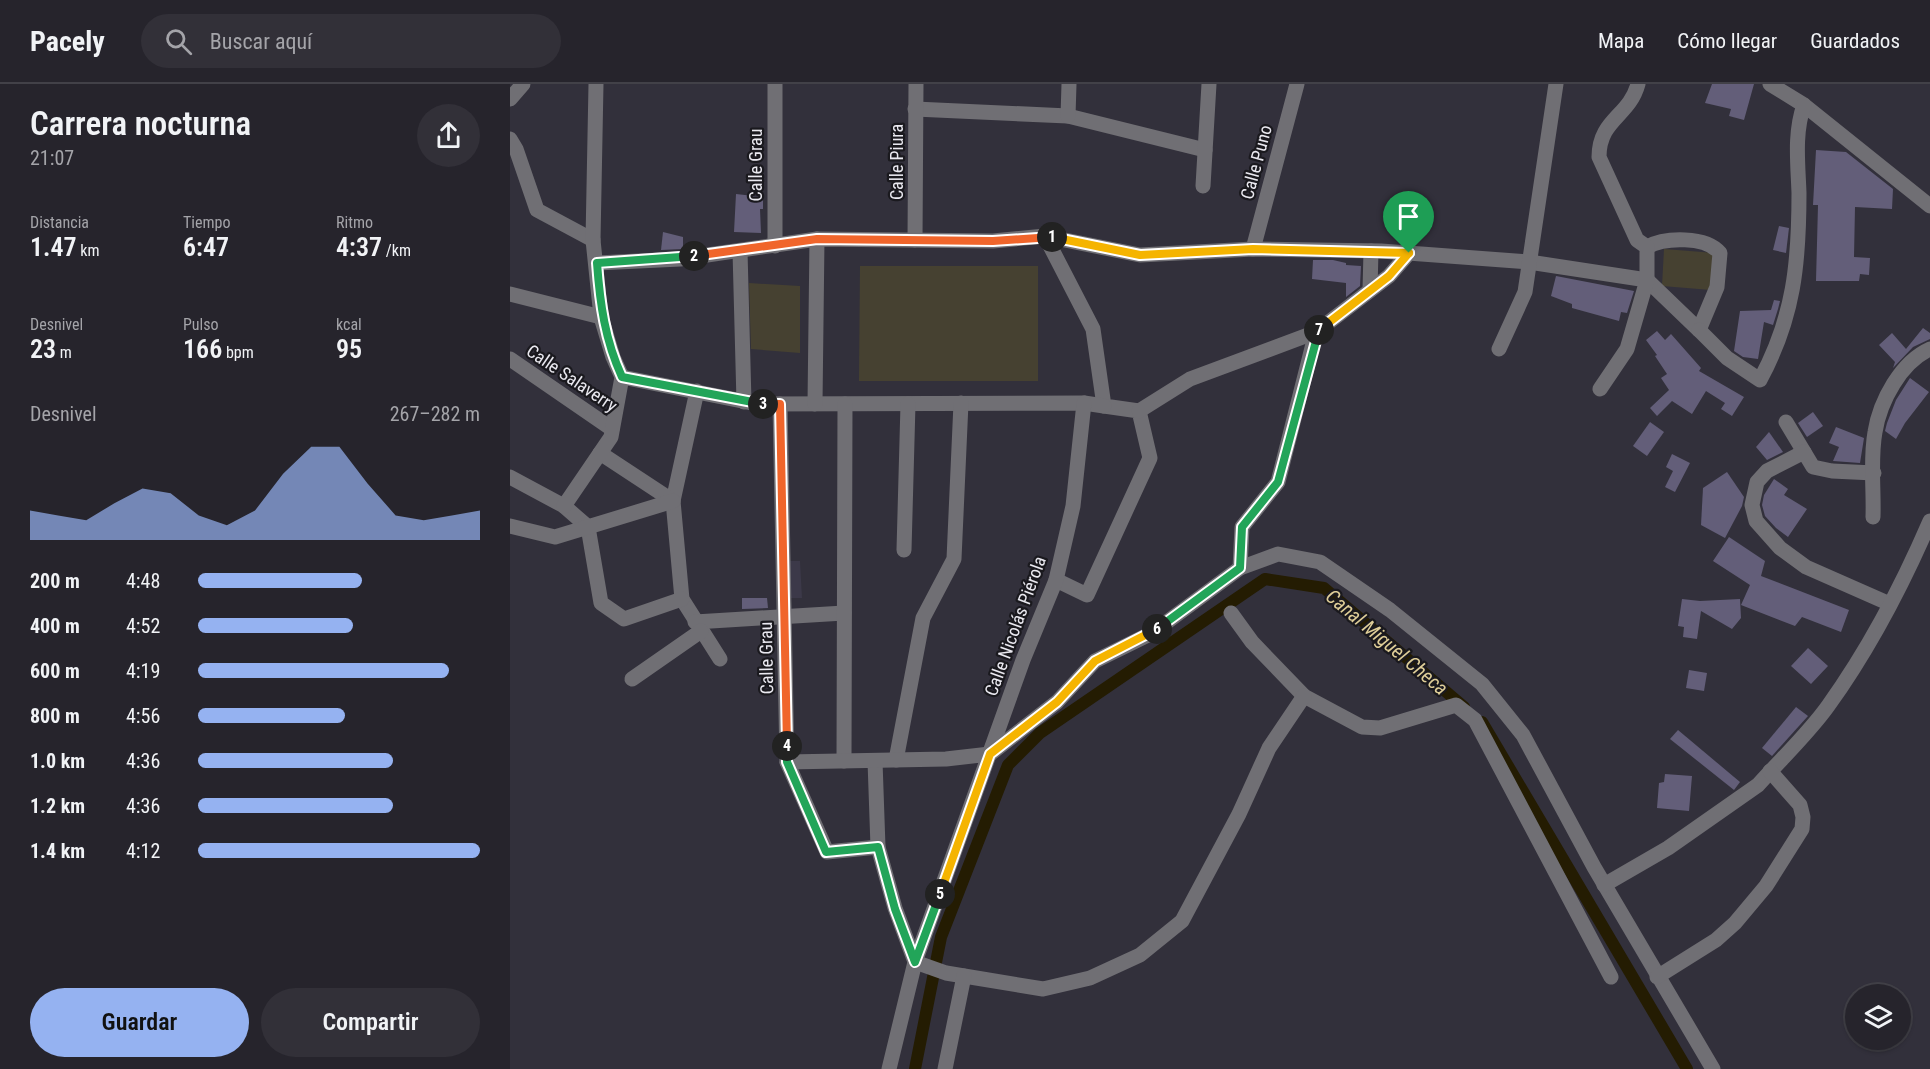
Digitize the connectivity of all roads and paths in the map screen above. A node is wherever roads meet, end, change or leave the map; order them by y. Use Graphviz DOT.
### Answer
graph roads {
  1 [pos="523,84"];
  2 [pos="596,84"];
  3 [pos="774,84"];
  4 [pos="916,84"];
  5 [pos="1069,84"];
  6 [pos="1209,84"];
  7 [pos="1297,84"];
  8 [pos="1556,84"];
  9 [pos="1638,84"];
  10 [pos="1770,84"];
  11 [pos="510,99"];
  12 [pos="1804,105"];
  13 [pos="915,109"];
  14 [pos="1068,116"];
  15 [pos="510,139"];
  16 [pos="1205,150"];
  17 [pos="1203,186"];
  18 [pos="1930,206"];
  19 [pos="1045,236"];
  20 [pos="817,239"];
  21 [pos="593,240"];
  22 [pos="915,240"];
  23 [pos="775,246"];
  24 [pos="1647,247"];
  25 [pos="1253,249"];
  26 [pos="740,251"];
  27 [pos="1376,251"];
  28 [pos="1409,253"];
  29 [pos="1529,262"];
  30 [pos="597,263"];
  31 [pos="1389,276"];
  32 [pos="1647,280"];
  33 [pos="1370,290"];
  34 [pos="510,294"];
  35 [pos="602,317"];
  36 [pos="1699,330"];
  37 [pos="1316,332"];
  38 [pos="1499,349"];
  39 [pos="1930,349"];
  40 [pos="510,359"];
  41 [pos="622,377"];
  42 [pos="1600,389"];
  43 [pos="697,391"];
  44 [pos="744,402"];
  45 [pos="1084,403"];
  46 [pos="780,404"];
  47 [pos="815,404"];
  48 [pos="845,404"];
  49 [pos="908,404"];
  50 [pos="961,404"];
  51 [pos="1104,406"];
  52 [pos="1139,411"];
  53 [pos="1786,422"];
  54 [pos="612,429"];
  55 [pos="1804,452"];
  56 [pos="600,453"];
  57 [pos="1874,473"];
  58 [pos="510,477"];
  59 [pos="673,501"];
  60 [pos="564,506"];
  61 [pos="1874,517"];
  62 [pos="1930,521"];
  63 [pos="510,526"];
  64 [pos="588,527"];
  65 [pos="904,550"];
  66 [pos="1240,568"];
  67 [pos="1056,580"];
  68 [pos="682,599"];
  69 [pos="1890,604"];
  70 [pos="844,613"];
  71 [pos="1231,613"];
  72 [pos="784,616"];
  73 [pos="698,626"];
  74 [pos="720,659"];
  75 [pos="632,679"];
  76 [pos="1304,696"];
  77 [pos="990,754"];
  78 [pos="875,760"];
  79 [pos="896,760"];
  80 [pos="844,761"];
  81 [pos="787,762"];
  82 [pos="1770,771"];
  83 [pos="878,847"];
  84 [pos="1604,885"];
  85 [pos="915,962"];
  86 [pos="964,976"];
  87 [pos="1657,976"];
  88 [pos="1611,977"];
  89 [pos="889,1069"];
  90 [pos="945,1069"];
  91 [pos="1713,1069"];
  1 -- 11 [label="street"];
  2 -- 21 [label="street"];
  3 -- 23 [label="street, Calle Grau"];
  4 -- 13 [label="street, Calle Piura"];
  5 -- 14 [label="street"];
  6 -- 16 [label="street"];
  7 -- 25 [label="street, Calle Puno"];
  8 -- 29 [label="street"];
  9 -- 24 [label="street"];
  10 -- 12 [label="street"];
  12 -- 18 [label="street"];
  12 -- 36 [label="street"];
  13 -- 14 [label="street"];
  13 -- 22 [label="street, Calle Piura"];
  14 -- 16 [label="street"];
  15 -- 21 [label="street"];
  16 -- 17 [label="street"];
  19 -- 22 [label="street"];
  19 -- 25 [label="street"];
  19 -- 51 [label="street"];
  20 -- 22 [label="street"];
  20 -- 23 [label="street"];
  20 -- 47 [label="street"];
  21 -- 30 [label="street"];
  23 -- 26 [label="street"];
  24 -- 32 [label="street"];
  24 -- 36 [label="street"];
  25 -- 27 [label="street"];
  26 -- 30 [label="street"];
  26 -- 44 [label="street"];
  27 -- 28 [label="street"];
  27 -- 31 [label="street"];
  27 -- 33 [label="street"];
  28 -- 29 [label="street"];
  28 -- 31 [label="street"];
  29 -- 32 [label="street"];
  29 -- 38 [label="street"];
  30 -- 35 [label="street"];
  31 -- 33 [label="street"];
  32 -- 36 [label="street"];
  32 -- 42 [label="street"];
  33 -- 37 [label="street"];
  34 -- 35 [label="street"];
  35 -- 41 [label="street"];
  37 -- 52 [label="street"];
  37 -- 66 [label="street"];
  39 -- 57 [label="street"];
  40 -- 54 [label="street, Calle Salaverry"];
  41 -- 43 [label="street"];
  41 -- 54 [label="street"];
  43 -- 44 [label="street"];
  43 -- 59 [label="street"];
  44 -- 46 [label="street"];
  45 -- 50 [label="street"];
  45 -- 51 [label="street"];
  45 -- 67 [label="street, Calle Nicolás Piérola"];
  46 -- 47 [label="street"];
  46 -- 72 [label="street, Calle Grau"];
  47 -- 48 [label="street"];
  48 -- 49 [label="street"];
  48 -- 70 [label="street"];
  49 -- 50 [label="street"];
  49 -- 65 [label="street"];
  50 -- 79 [label="street"];
  51 -- 52 [label="street"];
  52 -- 67 [label="street"];
  53 -- 55 [label="street"];
  54 -- 56 [label="street"];
  55 -- 57 [label="street"];
  55 -- 69 [label="street"];
  56 -- 59 [label="street"];
  56 -- 60 [label="street"];
  57 -- 61 [label="street"];
  58 -- 60 [label="street"];
  59 -- 64 [label="street"];
  59 -- 68 [label="street"];
  60 -- 64 [label="street"];
  62 -- 69 [label="street"];
  63 -- 64 [label="street"];
  64 -- 68 [label="street"];
  66 -- 77 [label="street"];
  66 -- 84 [label="street"];
  67 -- 77 [label="street, Calle Nicolás Piérola"];
  68 -- 73 [label="street"];
  69 -- 82 [label="street"];
  70 -- 72 [label="street"];
  70 -- 80 [label="street"];
  71 -- 76 [label="street"];
  72 -- 73 [label="street"];
  72 -- 81 [label="street, Calle Grau"];
  73 -- 74 [label="street"];
  73 -- 75 [label="street"];
  76 -- 86 [label="street"];
  76 -- 88 [label="street"];
  77 -- 79 [label="street"];
  77 -- 85 [label="street, Calle Nicolás Piérola"];
  78 -- 79 [label="street"];
  78 -- 80 [label="street"];
  78 -- 83 [label="street"];
  80 -- 81 [label="street"];
  81 -- 83 [label="street, Calle Grau"];
  82 -- 84 [label="street"];
  82 -- 87 [label="street"];
  83 -- 85 [label="street"];
  84 -- 87 [label="street"];
  85 -- 86 [label="street"];
  85 -- 89 [label="street, Calle Nicolás Piérola"];
  86 -- 90 [label="street"];
  87 -- 91 [label="street"];
}
